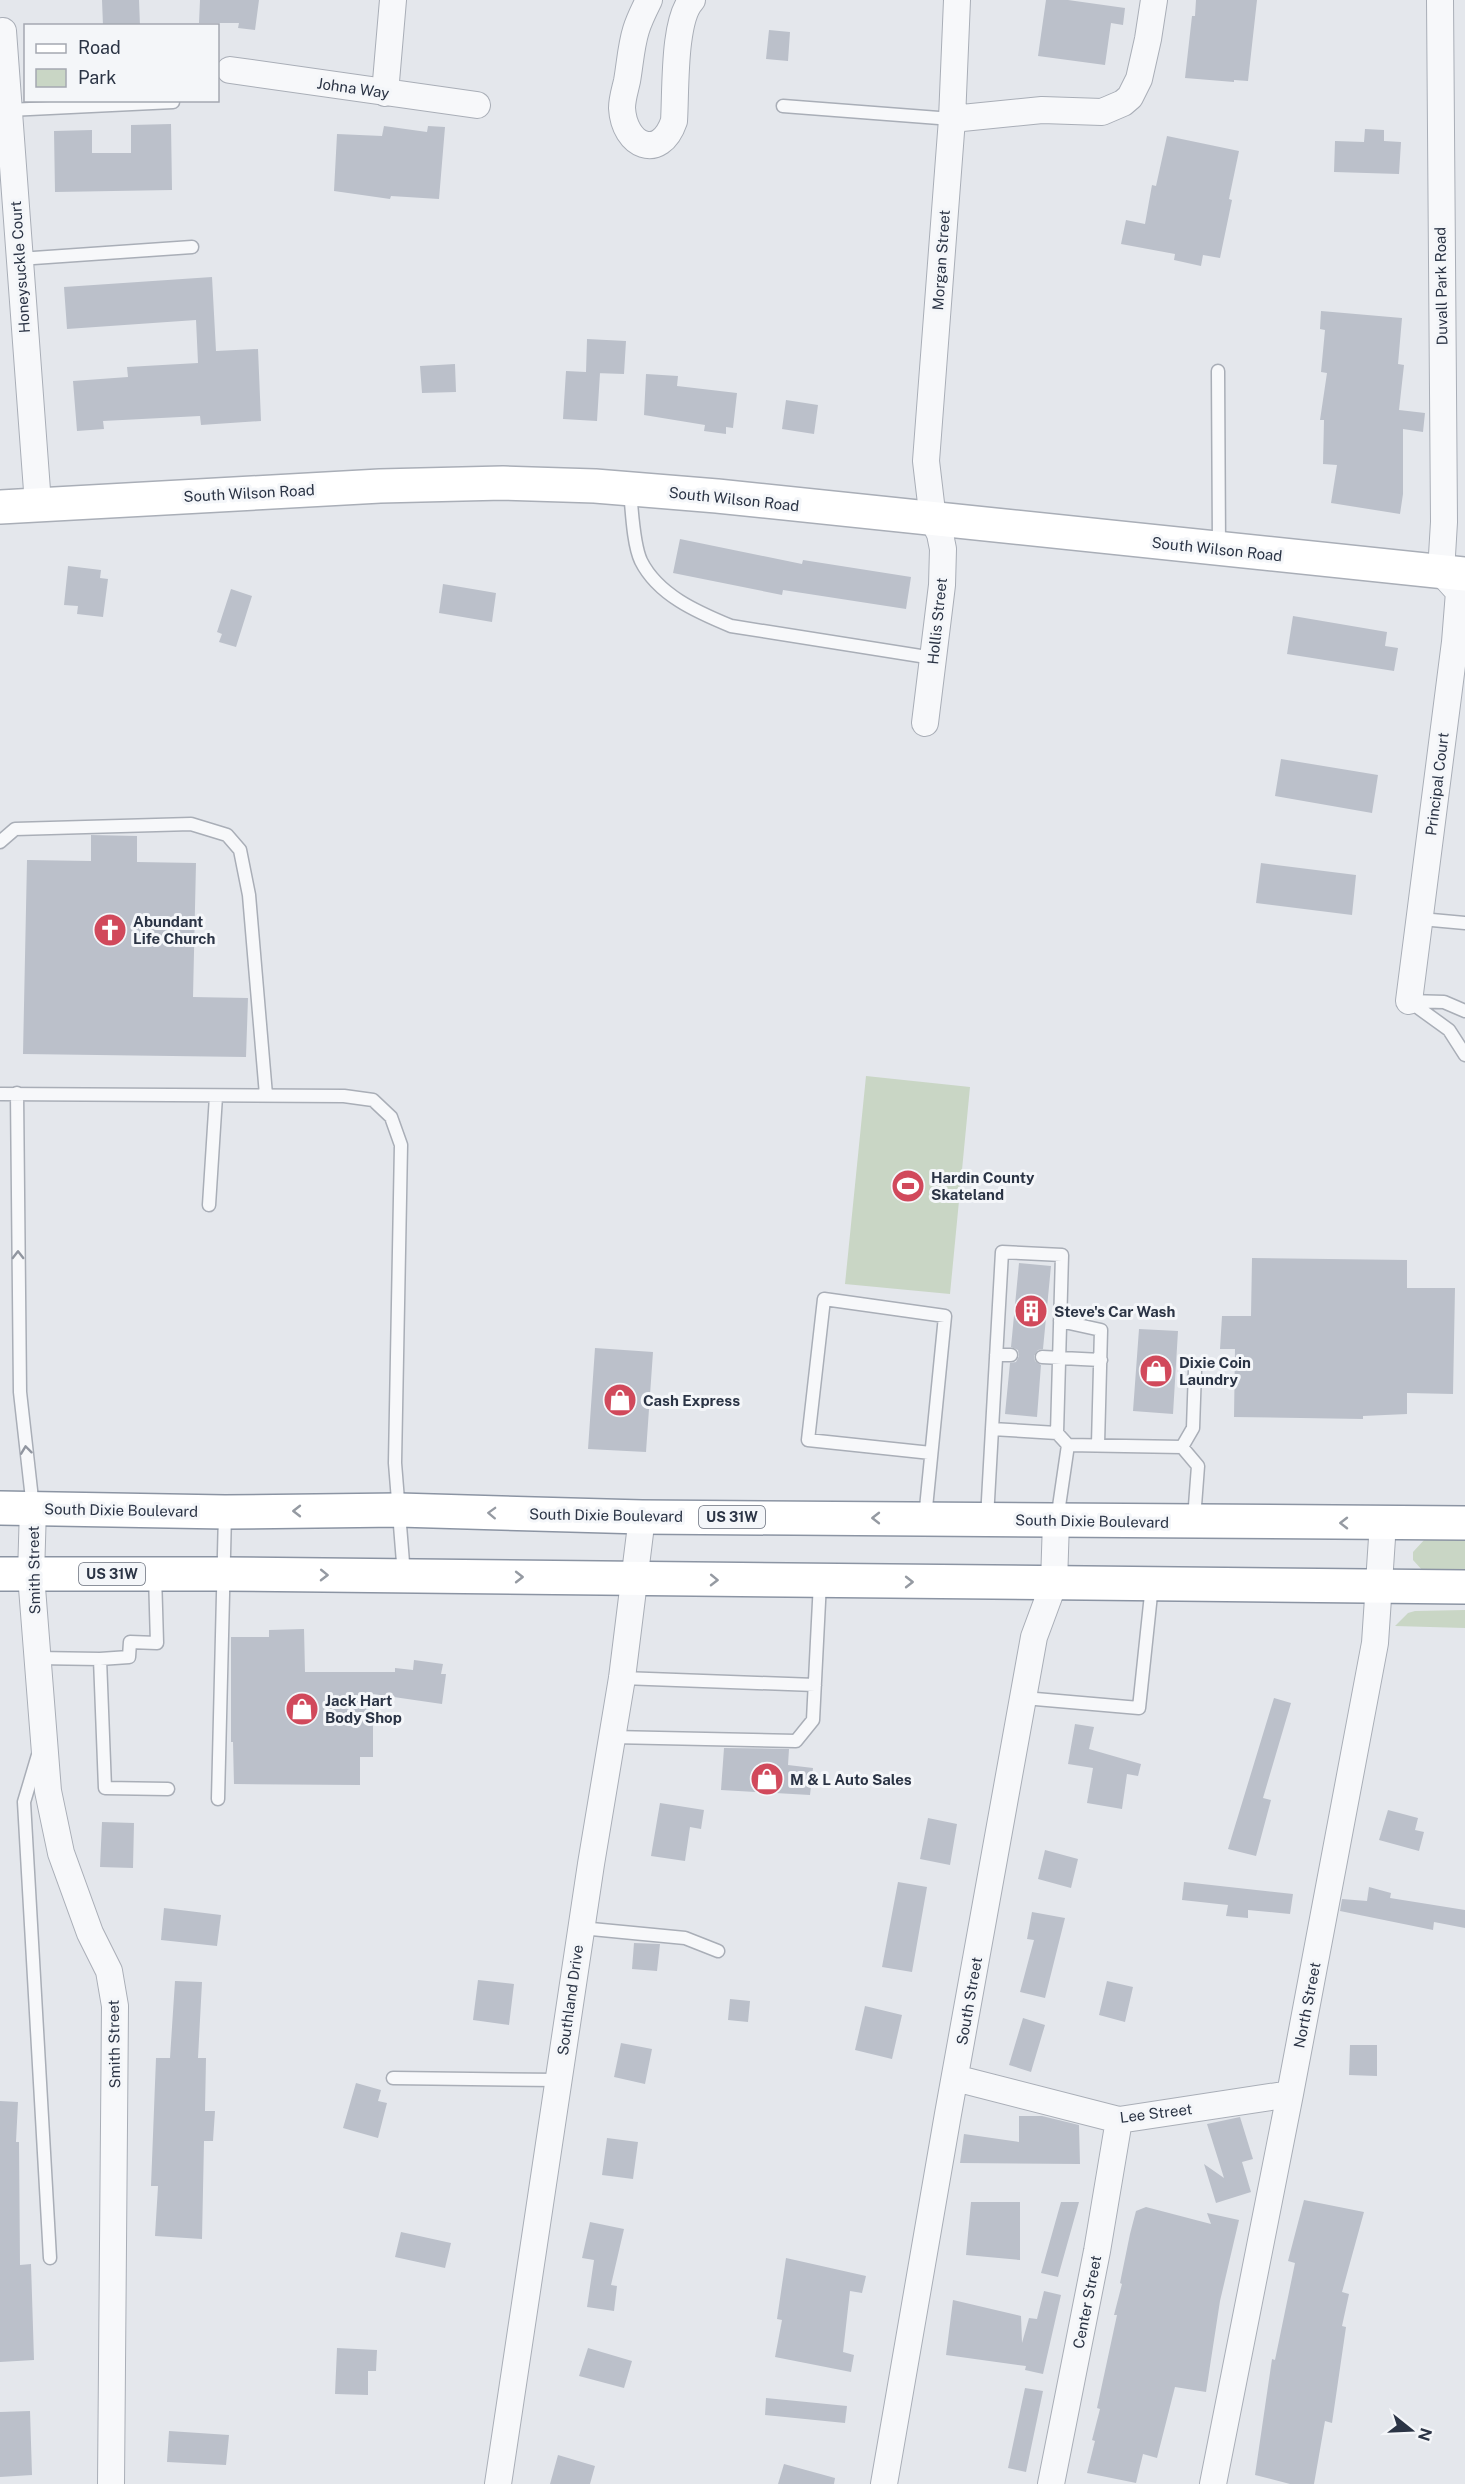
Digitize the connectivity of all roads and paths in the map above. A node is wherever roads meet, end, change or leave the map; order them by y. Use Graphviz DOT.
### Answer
graph roads {
  1 [pos="393,0"];
  2 [pos="648,0"];
  3 [pos="692,0"];
  4 [pos="957,0"];
  5 [pos="1154,0"];
  6 [pos="1440,0"];
  7 [pos="3,31"];
  8 [pos="230,70"];
  9 [pos="3,82"];
  10 [pos="385,93"];
  11 [pos="173,102"];
  12 [pos="477,105"];
  13 [pos="783,106"];
  14 [pos="9,110"];
  15 [pos="952,119"];
  16 [pos="192,247"];
  17 [pos="20,259"];
  18 [pos="1218,371"];
  19 [pos="630,489"];
  20 [pos="38,504"];
  21 [pos="0,507"];
  22 [pos="933,519"];
  23 [pos="1219,549"];
  24 [pos="1453,573"];
  25 [pos="933,658"];
  26 [pos="925,723"];
  27 [pos="0,842"];
  28 [pos="1421,919"];
  29 [pos="1465,923"];
  30 [pos="1409,1001"];
  31 [pos="1465,1011"];
  32 [pos="1465,1054"];
  33 [pos="17,1093"];
  34 [pos="0,1094"];
  35 [pos="266,1095"];
  36 [pos="216,1096"];
  37 [pos="209,1205"];
  38 [pos="1060,1321"];
  39 [pos="996,1355"];
  40 [pos="1011,1355"];
  41 [pos="1042,1357"];
  42 [pos="1059,1359"];
  43 [pos="1101,1360"];
  44 [pos="1194,1371"];
  45 [pos="992,1429"];
  46 [pos="1057,1433"];
  47 [pos="1098,1444"];
  48 [pos="1068,1445"];
  49 [pos="1182,1447"];
  50 [pos="931,1454"];
  51 [pos="0,1508"];
  52 [pos="33,1508"];
  53 [pos="399,1510"];
  54 [pos="225,1512"];
  55 [pos="642,1517"];
  56 [pos="925,1519"];
  57 [pos="987,1520"];
  58 [pos="1056,1521"];
  59 [pos="1194,1522"];
  60 [pos="1383,1523"];
  61 [pos="1465,1523"];
  62 [pos="155,1574"];
  63 [pos="223,1574"];
  64 [pos="16,1575"];
  65 [pos="404,1576"];
  66 [pos="634,1578"];
  67 [pos="820,1581"];
  68 [pos="1054,1583"];
  69 [pos="1152,1584"];
  70 [pos="1380,1587"];
  71 [pos="1465,1587"];
  72 [pos="38,1658"];
  73 [pos="100,1659"];
  74 [pos="622,1678"];
  75 [pos="815,1684"];
  76 [pos="1024,1698"];
  77 [pos="44,1737"];
  78 [pos="612,1737"];
  79 [pos="168,1789"];
  80 [pos="218,1799"];
  81 [pos="581,1928"];
  82 [pos="718,1951"];
  83 [pos="393,2078"];
  84 [pos="955,2078"];
  85 [pos="559,2080"];
  86 [pos="1290,2094"];
  87 [pos="1119,2120"];
  88 [pos="50,2258"];
  89 [pos="111,2484"];
  90 [pos="498,2484"];
  91 [pos="884,2484"];
  92 [pos="1051,2484"];
  93 [pos="1213,2484"];
  1 -- 10 [label="street"];
  2 -- 3 [label="street"];
  4 -- 15 [label="street, Morgan Street"];
  5 -- 15 [label="street"];
  6 -- 24 [label="street, Duvall Park Road"];
  7 -- 9 [label="street, Honeysuckle Court"];
  8 -- 10 [label="street, Johna Way"];
  9 -- 14 [label="street, Honeysuckle Court"];
  10 -- 12 [label="street, Johna Way"];
  11 -- 14 [label="lane"];
  13 -- 15 [label="lane"];
  14 -- 17 [label="street, Honeysuckle Court"];
  15 -- 22 [label="street, Morgan Street"];
  16 -- 17 [label="lane"];
  17 -- 20 [label="street, Honeysuckle Court"];
  18 -- 23 [label="lane"];
  19 -- 20 [label="main road, South Wilson Road"];
  19 -- 22 [label="main road, South Wilson Road"];
  19 -- 25 [label="lane"];
  20 -- 21 [label="main road, South Wilson Road"];
  22 -- 23 [label="main road, South Wilson Road"];
  22 -- 25 [label="street, Hollis Street"];
  23 -- 24 [label="main road, South Wilson Road"];
  24 -- 28 [label="street, Principal Court"];
  25 -- 26 [label="street, Hollis Street"];
  27 -- 35 [label="lane"];
  28 -- 29 [label="lane"];
  28 -- 30 [label="street, Principal Court"];
  30 -- 31 [label="lane"];
  30 -- 32 [label="lane"];
  33 -- 34 [label="lane"];
  33 -- 36 [label="lane"];
  52 -- 33 [label="lane, one-way"];
  35 -- 36 [label="lane"];
  35 -- 53 [label="lane"];
  36 -- 37 [label="lane"];
  38 -- 39 [label="lane"];
  38 -- 42 [label="lane"];
  38 -- 43 [label="lane"];
  39 -- 40 [label="lane"];
  39 -- 45 [label="lane"];
  41 -- 42 [label="lane"];
  42 -- 43 [label="lane"];
  42 -- 46 [label="lane"];
  43 -- 47 [label="lane"];
  44 -- 49 [label="lane"];
  45 -- 46 [label="lane"];
  45 -- 57 [label="lane"];
  46 -- 48 [label="lane"];
  47 -- 48 [label="lane"];
  47 -- 49 [label="lane"];
  48 -- 58 [label="lane"];
  49 -- 59 [label="lane"];
  50 -- 50 [label="lane"];
  50 -- 56 [label="lane"];
  51 -- 52 [label="main road, South Dixie Boulevard / US 31W"];
  52 -- 54 [label="main road, South Dixie Boulevard / US 31W"];
  52 -- 64 [label="street, Smith Street"];
  53 -- 54 [label="main road, South Dixie Boulevard / US 31W, one-way"];
  55 -- 53 [label="main road, South Dixie Boulevard / US 31W, one-way"];
  53 -- 65 [label="lane"];
  54 -- 63 [label="lane"];
  56 -- 55 [label="main road, South Dixie Boulevard / US 31W, one-way"];
  55 -- 66 [label="street, Southland Drive"];
  56 -- 57 [label="main road, South Dixie Boulevard / US 31W"];
  57 -- 58 [label="main road, South Dixie Boulevard / US 31W"];
  58 -- 59 [label="main road, South Dixie Boulevard / US 31W"];
  58 -- 68 [label="street, South Street"];
  60 -- 59 [label="main road, South Dixie Boulevard / US 31W, one-way"];
  60 -- 61 [label="main road, South Dixie Boulevard / US 31W"];
  60 -- 70 [label="street, North Street"];
  62 -- 63 [label="main road, US 31W"];
  62 -- 64 [label="main road, US 31W"];
  62 -- 73 [label="lane"];
  63 -- 65 [label="main road, US 31W, one-way"];
  63 -- 80 [label="lane"];
  64 -- 72 [label="street, Smith Street"];
  65 -- 66 [label="main road, US 31W, one-way"];
  66 -- 67 [label="main road, US 31W, one-way"];
  66 -- 74 [label="street, Southland Drive"];
  67 -- 68 [label="main road, US 31W, one-way"];
  67 -- 75 [label="lane"];
  68 -- 69 [label="main road, US 31W"];
  68 -- 76 [label="street, South Street"];
  69 -- 70 [label="main road, US 31W"];
  69 -- 76 [label="lane"];
  70 -- 71 [label="main road, US 31W"];
  70 -- 86 [label="street, North Street"];
  72 -- 73 [label="lane"];
  72 -- 77 [label="street, Smith Street"];
  73 -- 79 [label="lane"];
  74 -- 75 [label="lane"];
  74 -- 78 [label="street, Southland Drive"];
  75 -- 78 [label="lane"];
  76 -- 84 [label="street, South Street"];
  77 -- 88 [label="lane"];
  77 -- 89 [label="street, Smith Street"];
  78 -- 81 [label="street, Southland Drive"];
  81 -- 82 [label="lane"];
  81 -- 85 [label="street, Southland Drive"];
  83 -- 85 [label="lane"];
  84 -- 87 [label="street, Lee Street"];
  84 -- 91 [label="street, South Street"];
  85 -- 90 [label="street, Southland Drive"];
  86 -- 87 [label="street, Lee Street"];
  86 -- 93 [label="street, North Street"];
  87 -- 92 [label="street, Center Street"];
}
